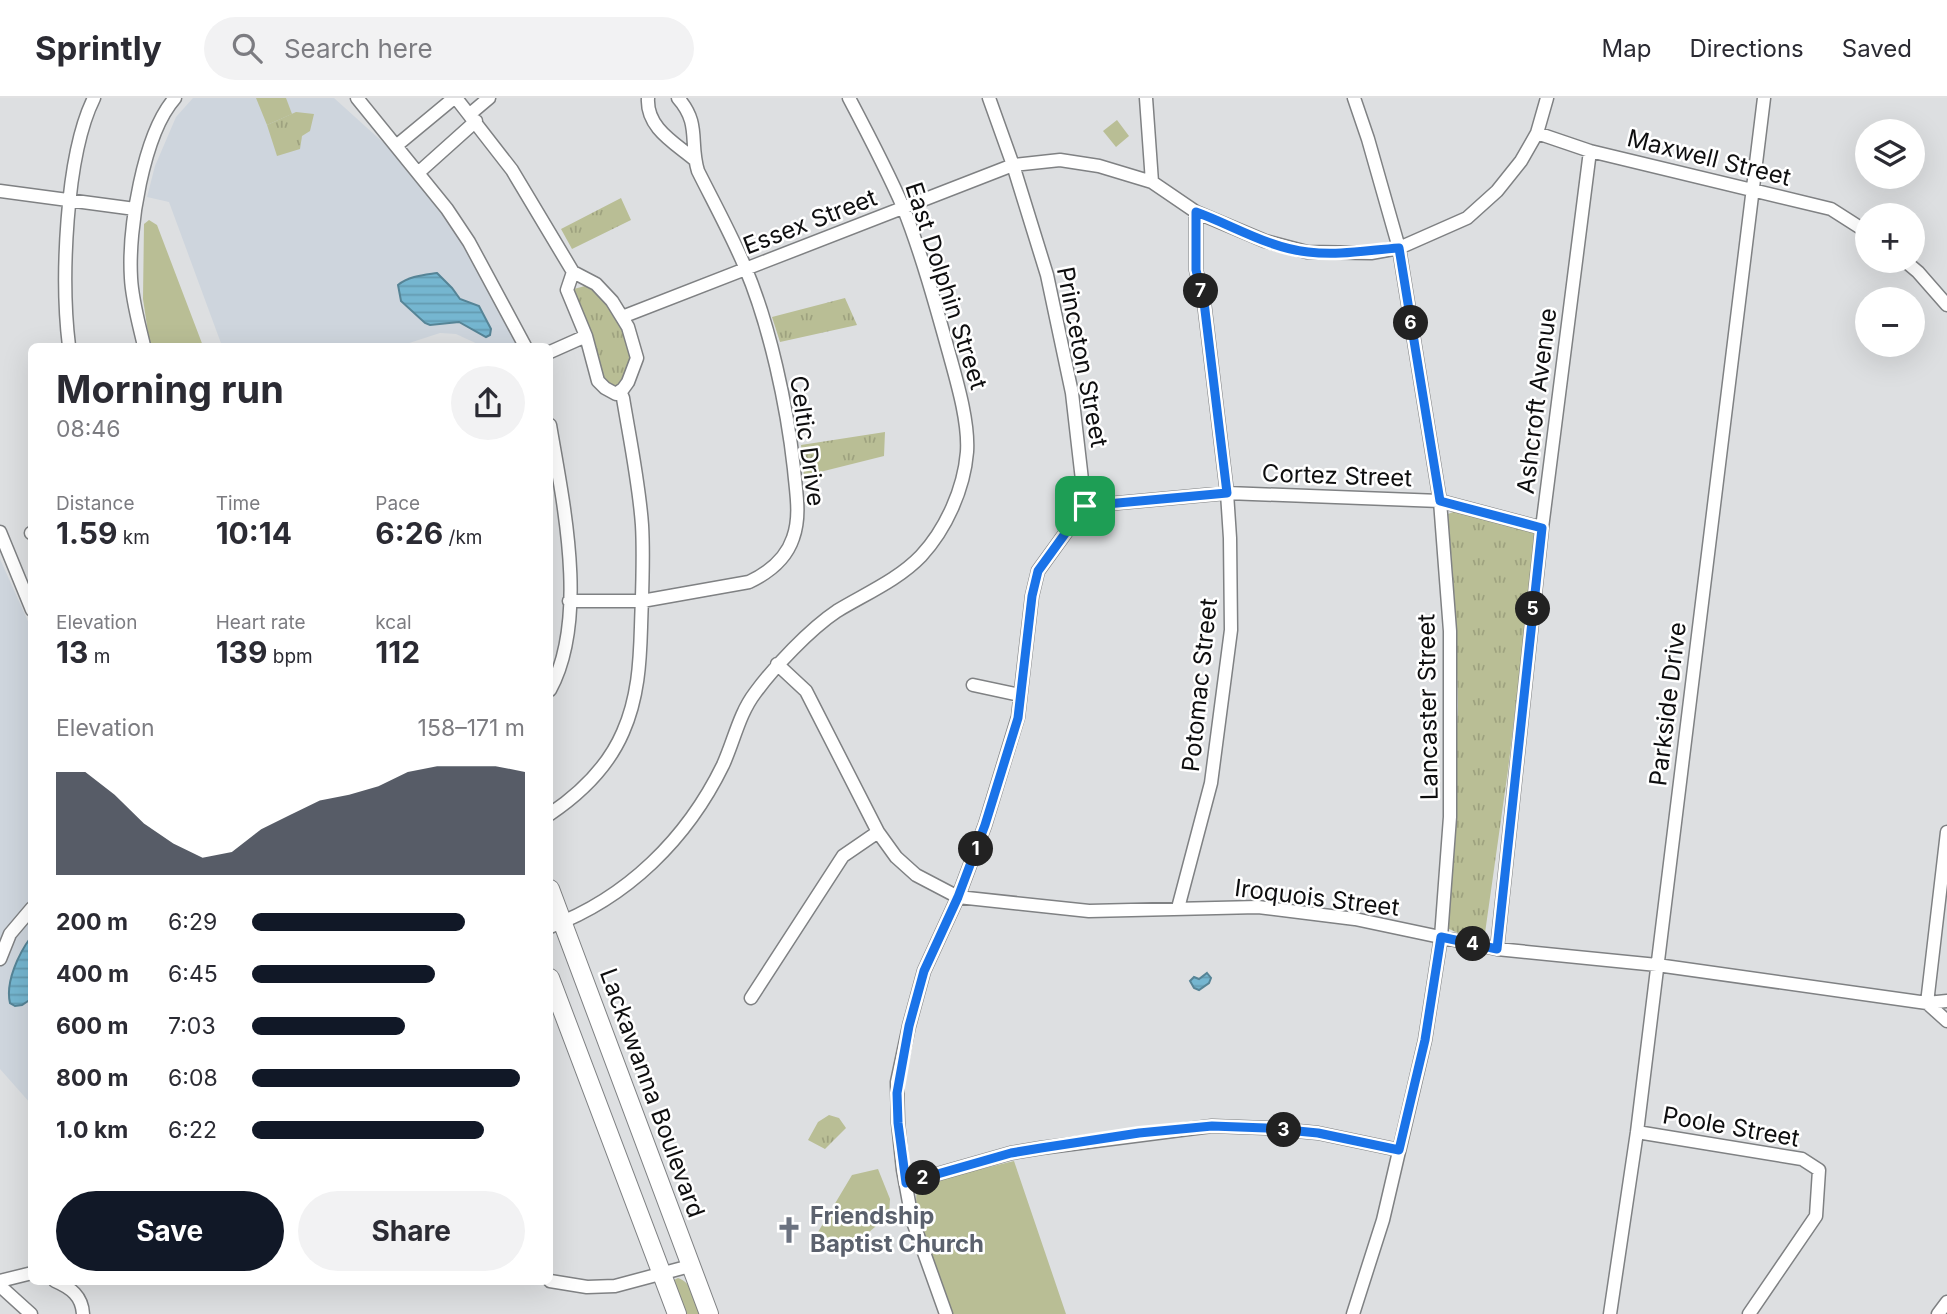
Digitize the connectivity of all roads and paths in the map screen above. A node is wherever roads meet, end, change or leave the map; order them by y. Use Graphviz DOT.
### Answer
graph roads {
  1 [pos="94,98"];
  2 [pos="176,98"];
  3 [pos="357,98"];
  4 [pos="455,98"];
  5 [pos="489,98"];
  6 [pos="648,98"];
  7 [pos="678,98"];
  8 [pos="849,98"];
  9 [pos="989,98"];
  10 [pos="1146,98"];
  11 [pos="1354,98"];
  12 [pos="1547,98"];
  13 [pos="1764,98"];
  14 [pos="473,117"];
  15 [pos="1537,133"];
  16 [pos="396,146"];
  17 [pos="1590,151"];
  18 [pos="695,160"];
  19 [pos="1013,165"];
  20 [pos="418,173"];
  21 [pos="1152,182"];
  22 [pos="1753,190"];
  23 [pos="0,191"];
  24 [pos="70,202"];
  25 [pos="903,208"];
  26 [pos="135,209"];
  27 [pos="1196,212"];
  28 [pos="1855,224"];
  29 [pos="1399,248"];
  30 [pos="746,269"];
  31 [pos="573,272"];
  32 [pos="1919,273"];
  33 [pos="1947,304"];
  34 [pos="622,317"];
  35 [pos="586,336"];
  36 [pos="69,343"];
  37 [pos="143,343"];
  38 [pos="522,343"];
  39 [pos="553,351"];
  40 [pos="620,391"];
  41 [pos="553,443"];
  42 [pos="1227,493"];
  43 [pos="1440,501"];
  44 [pos="1085,506"];
  45 [pos="1542,528"];
  46 [pos="0,532"];
  47 [pos="28,600"];
  48 [pos="569,601"];
  49 [pos="642,601"];
  50 [pos="777,664"];
  51 [pos="553,684"];
  52 [pos="973,685"];
  53 [pos="1020,695"];
  54 [pos="553,812"];
  55 [pos="878,832"];
  56 [pos="1947,832"];
  57 [pos="958,897"];
  58 [pos="553,906"];
  59 [pos="1178,908"];
  60 [pos="28,913"];
  61 [pos="556,924"];
  62 [pos="1441,937"];
  63 [pos="1497,949"];
  64 [pos="0,959"];
  65 [pos="1657,965"];
  66 [pos="553,986"];
  67 [pos="751,999"];
  68 [pos="1947,1000"];
  69 [pos="1927,1003"];
  70 [pos="1947,1021"];
  71 [pos="1637,1132"];
  72 [pos="1399,1150"];
  73 [pos="906,1183"];
  74 [pos="690,1266"];
  75 [pos="28,1274"];
  76 [pos="662,1274"];
  77 [pos="553,1281"];
  78 [pos="0,1283"];
  79 [pos="61,1285"];
  80 [pos="1947,1301"];
  81 [pos="31,1314"];
  82 [pos="83,1314"];
  83 [pos="677,1314"];
  84 [pos="709,1314"];
  85 [pos="946,1314"];
  86 [pos="1353,1314"];
  87 [pos="1610,1314"];
  88 [pos="1749,1314"];
  89 [pos="1938,1314"];
  1 -- 24 [label="street"];
  2 -- 26 [label="street"];
  3 -- 16 [label="street"];
  4 -- 14 [label="street"];
  4 -- 16 [label="street"];
  5 -- 14 [label="street"];
  6 -- 18 [label="street, Celtic Drive"];
  7 -- 18 [label="street, Celtic Drive"];
  8 -- 25 [label="street, East Dolphin Street"];
  9 -- 19 [label="street, Princeton Street"];
  10 -- 21 [label="street"];
  11 -- 29 [label="street, Lancaster Street"];
  12 -- 15 [label="street, Essex Street"];
  13 -- 22 [label="street, Parkside Drive"];
  14 -- 20 [label="street"];
  14 -- 31 [label="street"];
  15 -- 17 [label="street, Maxwell Street"];
  15 -- 29 [label="street, Essex Street"];
  16 -- 20 [label="street"];
  17 -- 22 [label="street, Maxwell Street"];
  17 -- 45 [label="street, Ashcroft Avenue"];
  18 -- 30 [label="street, Celtic Drive"];
  19 -- 21 [label="street, Essex Street"];
  19 -- 25 [label="street, Essex Street"];
  19 -- 44 [label="street, Princeton Street"];
  20 -- 38 [label="street"];
  21 -- 27 [label="street, Essex Street"];
  22 -- 28 [label="street, Maxwell Street"];
  22 -- 65 [label="street, Parkside Drive"];
  23 -- 24 [label="street"];
  24 -- 26 [label="street"];
  24 -- 36 [label="street"];
  25 -- 30 [label="street, Essex Street"];
  25 -- 50 [label="street, East Dolphin Street"];
  26 -- 37 [label="street"];
  27 -- 29 [label="street, Essex Street"];
  27 -- 42 [label="street, Potomac Street"];
  29 -- 43 [label="street, Lancaster Street"];
  30 -- 34 [label="street, Essex Street"];
  30 -- 49 [label="street, Celtic Drive"];
  31 -- 34 [label="street"];
  31 -- 35 [label="street"];
  32 -- 33 [label="street"];
  34 -- 40 [label="street"];
  35 -- 39 [label="street"];
  35 -- 40 [label="street"];
  40 -- 49 [label="street"];
  41 -- 48 [label="street"];
  42 -- 43 [label="street, Cortez Street"];
  42 -- 44 [label="street, Cortez Street"];
  42 -- 59 [label="street, Potomac Street"];
  43 -- 45 [label="street, Cortez Street"];
  43 -- 62 [label="street, Lancaster Street"];
  44 -- 53 [label="street"];
  45 -- 63 [label="street, Ashcroft Avenue"];
  46 -- 47 [label="street"];
  48 -- 49 [label="street, Celtic Drive"];
  48 -- 51 [label="street"];
  49 -- 54 [label="street"];
  50 -- 55 [label="street, Iroquois Street"];
  50 -- 61 [label="street, East Dolphin Street"];
  52 -- 53 [label="street"];
  53 -- 57 [label="street"];
  55 -- 57 [label="street, Iroquois Street"];
  55 -- 67 [label="street"];
  56 -- 69 [label="street"];
  57 -- 59 [label="street, Iroquois Street"];
  57 -- 73 [label="street"];
  58 -- 61 [label="street, Lackawanna Boulevard"];
  59 -- 62 [label="street, Iroquois Street"];
  60 -- 64 [label="street"];
  61 -- 74 [label="street, Lackawanna Boulevard"];
  62 -- 63 [label="street, Iroquois Street"];
  62 -- 72 [label="street, Lancaster Street"];
  63 -- 65 [label="street, Iroquois Street"];
  65 -- 69 [label="street, Iroquois Street"];
  65 -- 71 [label="street, Parkside Drive"];
  66 -- 76 [label="street"];
  68 -- 69 [label="street, Iroquois Street"];
  69 -- 70 [label="street"];
  71 -- 87 [label="street, Parkside Drive"];
  71 -- 88 [label="street, Poole Street"];
  72 -- 73 [label="street"];
  72 -- 86 [label="street, Lancaster Street"];
  73 -- 85 [label="street"];
  74 -- 76 [label="street"];
  74 -- 84 [label="street, Lackawanna Boulevard"];
  75 -- 78 [label="street"];
  76 -- 77 [label="street"];
  76 -- 83 [label="street"];
  78 -- 81 [label="street"];
  79 -- 82 [label="street"];
  80 -- 89 [label="street"];
}
